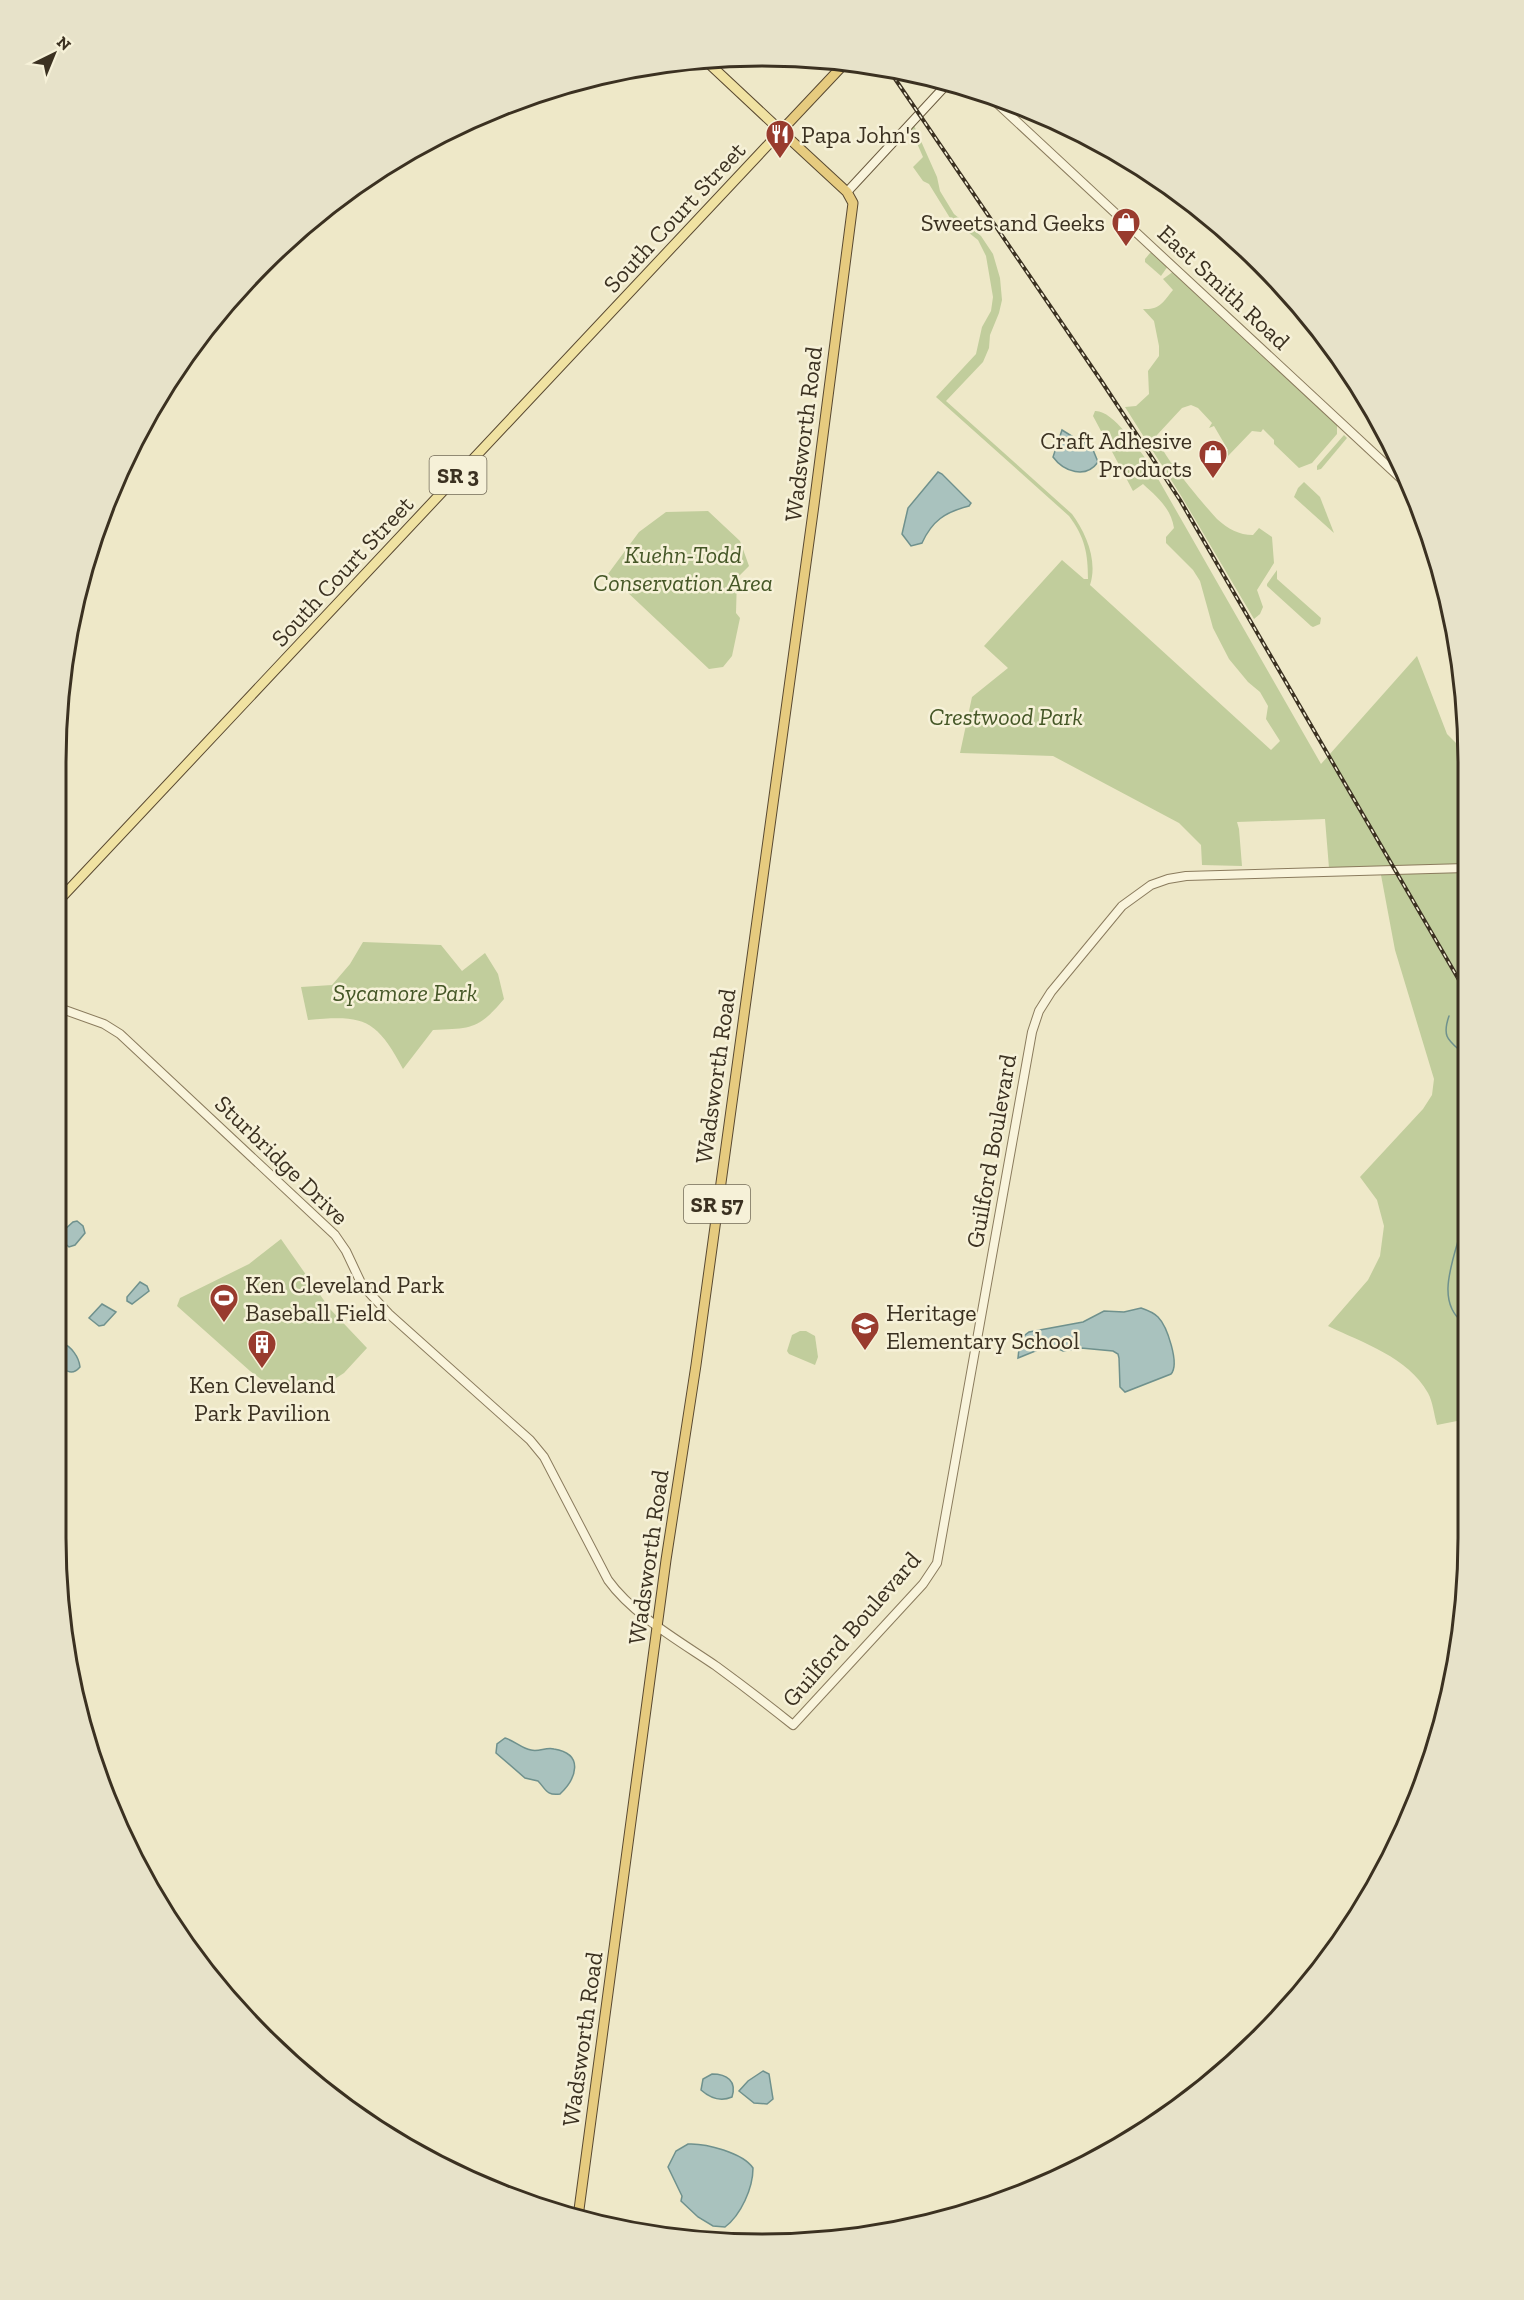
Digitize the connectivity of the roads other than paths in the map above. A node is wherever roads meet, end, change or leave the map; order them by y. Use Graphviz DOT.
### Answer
graph roads {
  1 [pos="713,67"];
  2 [pos="838,70"];
  3 [pos="942,90"];
  4 [pos="1004,110"];
  5 [pos="781,131"];
  6 [pos="847,192"];
  7 [pos="1394,472"];
  8 [pos="1458,868"];
  9 [pos="66,893"];
  10 [pos="66,1010"];
  11 [pos="657,1625"];
  12 [pos="793,1725"];
  13 [pos="579,2209"];
  1 -- 5 [label="main road"];
  2 -- 5 [label="highway, South Court Street"];
  3 -- 6 [label="main road"];
  4 -- 7 [label="street, East Smith Road"];
  5 -- 6 [label="highway"];
  5 -- 9 [label="main road, South Court Street / SR 3"];
  6 -- 11 [label="highway, Wadsworth Road / SR 57"];
  8 -- 12 [label="street, Guilford Boulevard"];
  10 -- 11 [label="street, Sturbridge Drive"];
  11 -- 12 [label="street, Sturbridge Drive"];
  11 -- 13 [label="highway, Wadsworth Road / SR 57"];
}
